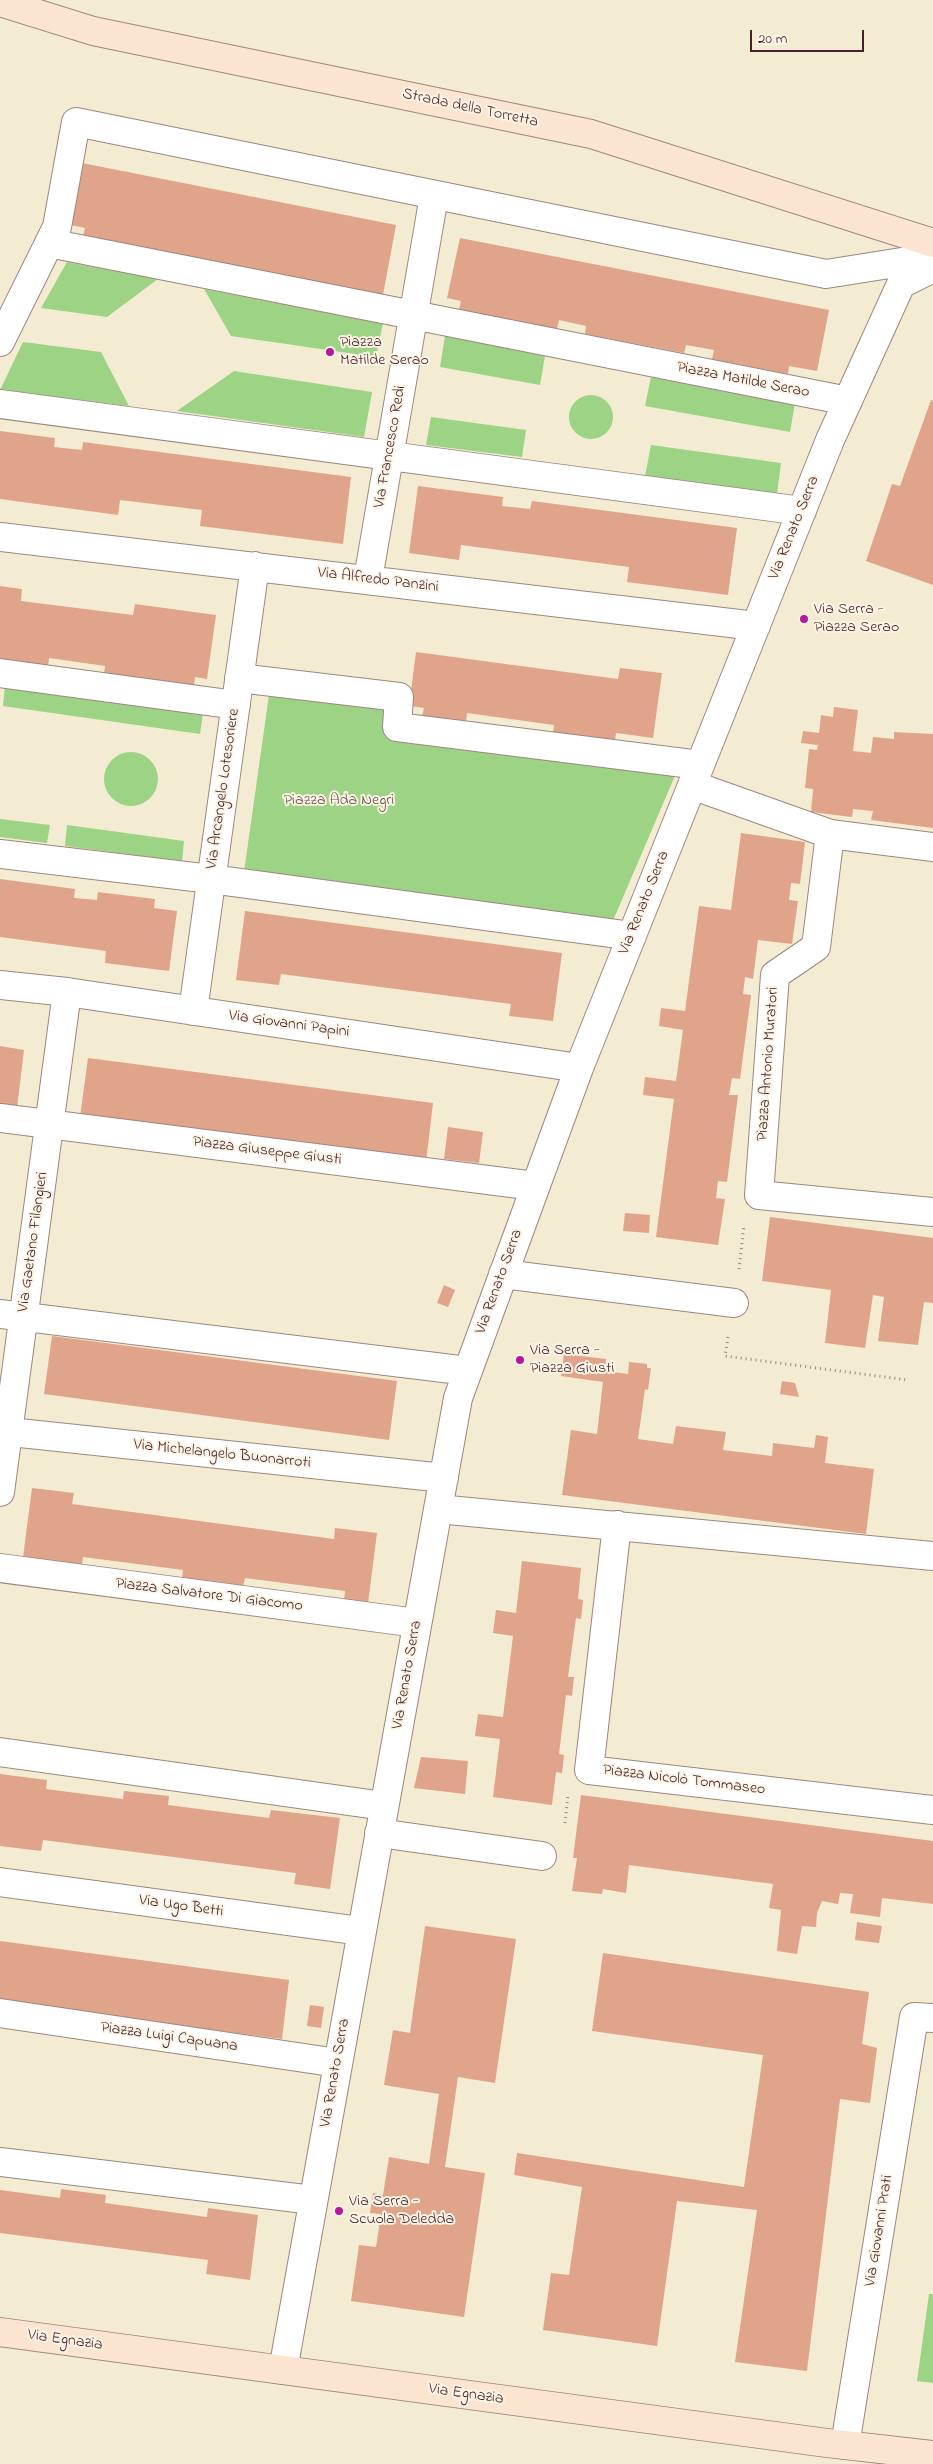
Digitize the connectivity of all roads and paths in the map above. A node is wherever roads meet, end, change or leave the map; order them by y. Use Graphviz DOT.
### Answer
graph roads {
  1 [pos="0,2"];
  2 [pos="434,196"];
  3 [pos="933,243"];
  4 [pos="48,244"];
  5 [pos="933,257"];
  6 [pos="933,268"];
  7 [pos="414,316"];
  8 [pos="0,342"];
  9 [pos="848,401"];
  10 [pos="0,404"];
  11 [pos="390,455"];
  12 [pos="802,511"];
  13 [pos="0,537"];
  14 [pos="255,566"];
  15 [pos="368,579"];
  16 [pos="756,626"];
  17 [pos="0,673"];
  18 [pos="239,678"];
  19 [pos="236,705"];
  20 [pos="696,775"];
  21 [pos="830,834"];
  22 [pos="933,847"];
  23 [pos="0,854"];
  24 [pos="211,879"];
  25 [pos="632,936"];
  26 [pos="0,985"];
  27 [pos="67,992"];
  28 [pos="193,1011"];
  29 [pos="579,1068"];
  30 [pos="0,1118"];
  31 [pos="49,1125"];
  32 [pos="535,1186"];
  33 [pos="759,1195"];
  34 [pos="933,1212"];
  35 [pos="503,1274"];
  36 [pos="734,1303"];
  37 [pos="12,1316"];
  38 [pos="468,1370"];
  39 [pos="908,1380"];
  40 [pos="4,1431"];
  41 [pos="444,1478"];
  42 [pos="0,1492"];
  43 [pos="438,1508"];
  44 [pos="617,1525"];
  45 [pos="933,1556"];
  46 [pos="0,1568"];
  47 [pos="417,1623"];
  48 [pos="0,1752"];
  49 [pos="384,1806"];
  50 [pos="933,1810"];
  51 [pos="379,1833"];
  52 [pos="542,1856"];
  53 [pos="0,1882"];
  54 [pos="361,1931"];
  55 [pos="0,2013"];
  56 [pos="924,2017"];
  57 [pos="338,2063"];
  58 [pos="0,2162"];
  59 [pos="313,2200"];
  60 [pos="0,2332"];
  61 [pos="283,2370"];
  62 [pos="845,2445"];
  63 [pos="933,2455"];
  1 -- 3 [label="street, Strada della Torretta"];
  2 -- 4 [label="street"];
  2 -- 5 [label="street"];
  2 -- 7 [label="street, Via Francesco Redi"];
  4 -- 7 [label="street, Piazza Matilde Serao"];
  4 -- 8 [label="street"];
  6 -- 9 [label="street, Via Renato Serra"];
  7 -- 9 [label="street, Piazza Matilde Serao"];
  7 -- 11 [label="street, Via Francesco Redi"];
  9 -- 12 [label="street, Via Renato Serra"];
  10 -- 11 [label="street"];
  11 -- 12 [label="street"];
  11 -- 15 [label="street, Via Francesco Redi"];
  12 -- 16 [label="street, Via Renato Serra"];
  13 -- 14 [label="street, Via Alfredo Panzini"];
  14 -- 15 [label="street, Via Alfredo Panzini"];
  14 -- 18 [label="street, Via Arcangelo Lotesoriere"];
  15 -- 16 [label="street, Via Alfredo Panzini"];
  16 -- 20 [label="street, Via Renato Serra"];
  17 -- 19 [label="street"];
  18 -- 19 [label="street, Via Arcangelo Lotesoriere"];
  18 -- 20 [label="street"];
  19 -- 24 [label="street, Via Arcangelo Lotesoriere"];
  20 -- 21 [label="street"];
  20 -- 25 [label="street, Via Renato Serra"];
  21 -- 22 [label="street"];
  21 -- 33 [label="street, Piazza Antonio Muratori"];
  23 -- 24 [label="street"];
  24 -- 25 [label="street"];
  24 -- 28 [label="street, Via Arcangelo Lotesoriere"];
  25 -- 29 [label="street, Via Renato Serra"];
  26 -- 27 [label="street, Via Giovanni Papini"];
  27 -- 28 [label="street, Via Giovanni Papini"];
  27 -- 31 [label="street, Via Gaetano Filangieri"];
  28 -- 29 [label="street, Via Giovanni Papini"];
  29 -- 32 [label="street, Via Renato Serra"];
  30 -- 31 [label="street, Piazza Giuseppe Giusti"];
  31 -- 32 [label="street, Piazza Giuseppe Giusti"];
  31 -- 37 [label="street, Via Gaetano Filangieri"];
  32 -- 35 [label="street, Via Renato Serra"];
  33 -- 34 [label="street"];
  33 -- 36 [label="path"];
  35 -- 36 [label="street"];
  35 -- 38 [label="street, Via Renato Serra"];
  36 -- 39 [label="path"];
  37 -- 38 [label="street"];
  37 -- 40 [label="street, Via Gaetano Filangieri"];
  38 -- 41 [label="street, Via Renato Serra"];
  40 -- 41 [label="street, Via Michelangelo Buonarroti"];
  40 -- 42 [label="street, Via Gaetano Filangieri"];
  41 -- 43 [label="street, Via Renato Serra"];
  43 -- 44 [label="street"];
  43 -- 47 [label="street, Via Renato Serra"];
  44 -- 45 [label="street"];
  44 -- 50 [label="street, Piazza Nicolò Tommaseo"];
  46 -- 47 [label="street, Piazza Salvatore Di Giacomo"];
  47 -- 49 [label="street, Via Renato Serra"];
  48 -- 49 [label="street"];
  49 -- 51 [label="street, Via Renato Serra"];
  51 -- 52 [label="street"];
  51 -- 54 [label="street, Via Renato Serra"];
  53 -- 54 [label="street, Via Ugo Betti"];
  54 -- 57 [label="street, Via Renato Serra"];
  55 -- 57 [label="street, Piazza Luigi Capuana"];
  56 -- 62 [label="street, Via Giovanni Prati"];
  57 -- 59 [label="street, Via Renato Serra"];
  58 -- 59 [label="street"];
  59 -- 61 [label="street, Via Renato Serra"];
  60 -- 61 [label="street, Via Egnazia"];
  61 -- 62 [label="street, Via Egnazia"];
  62 -- 63 [label="street, Via Egnazia"];
}
